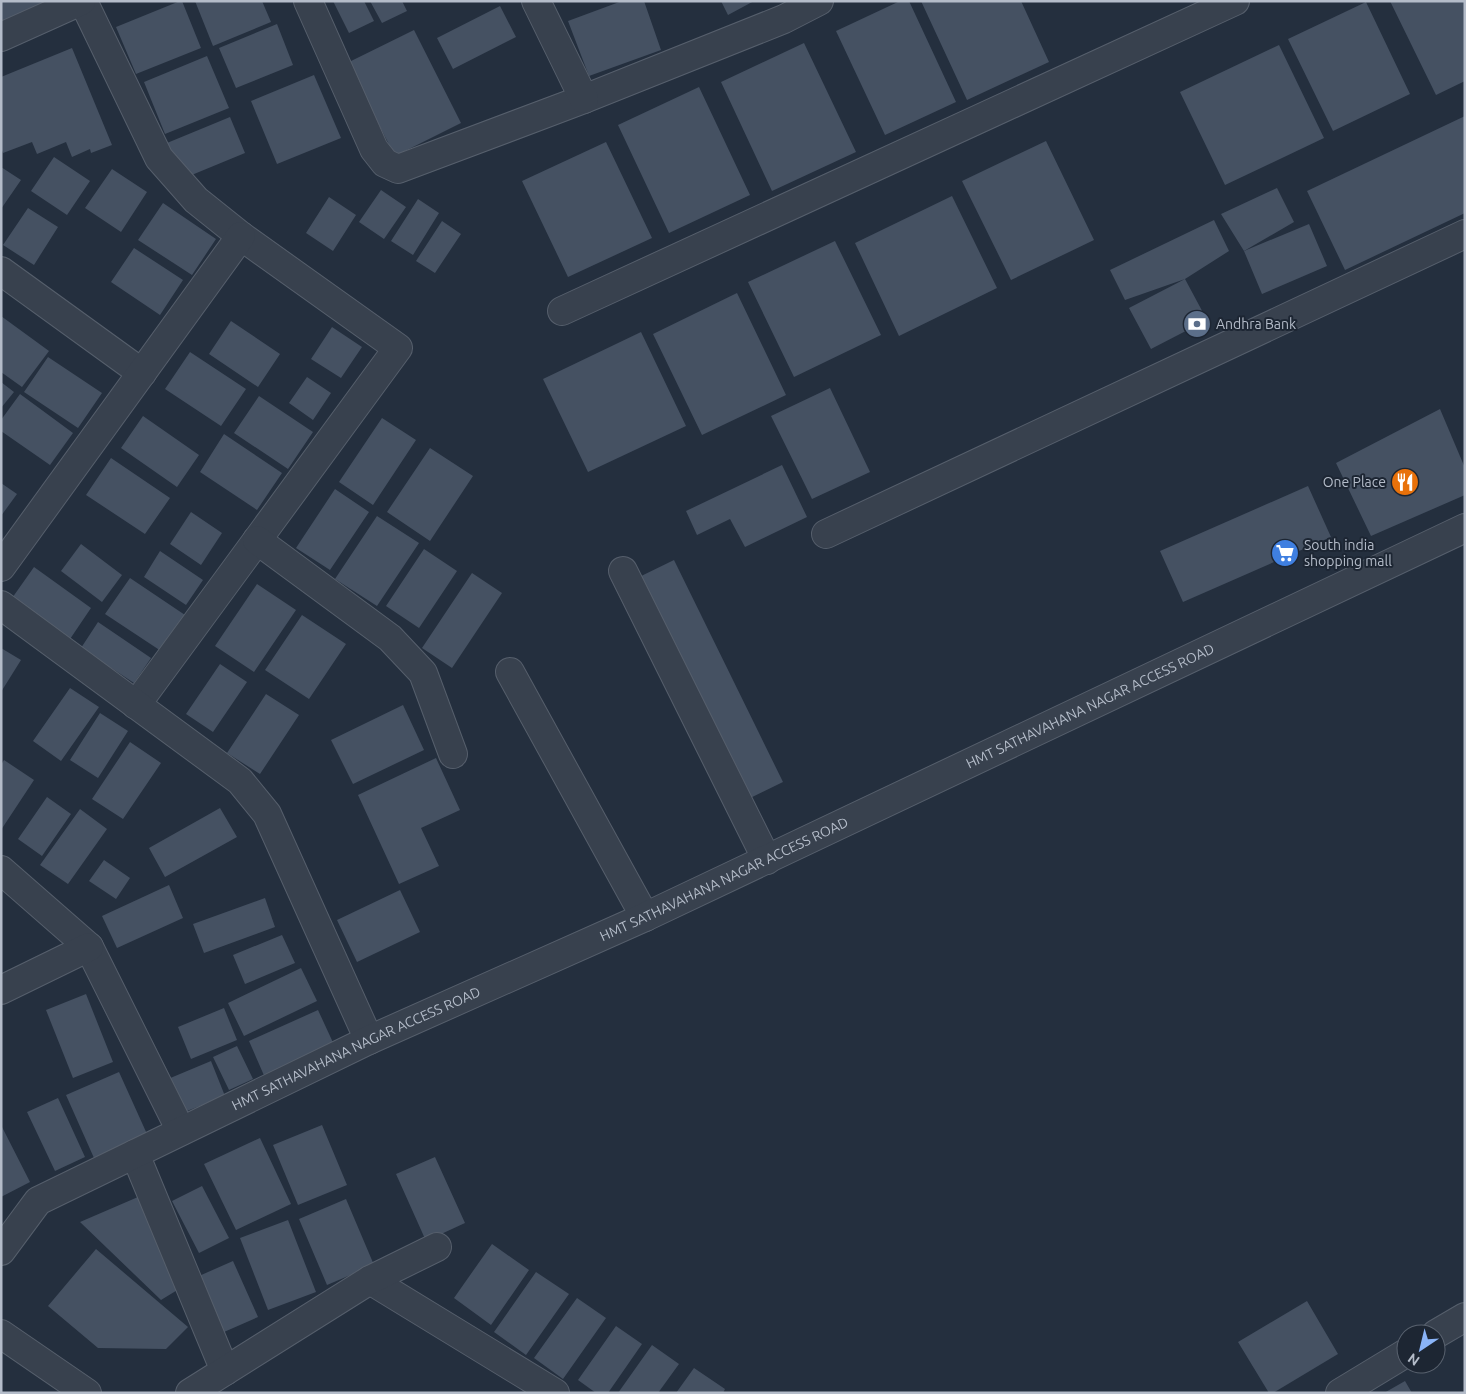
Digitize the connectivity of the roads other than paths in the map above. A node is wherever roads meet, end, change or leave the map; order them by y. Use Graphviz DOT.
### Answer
graph roads {
  1 [pos="82,1"];
  2 [pos="308,1"];
  3 [pos="536,1"];
  4 [pos="819,1"];
  5 [pos="1235,1"];
  6 [pos="779,10"];
  7 [pos="1,37"];
  8 [pos="584,99"];
  9 [pos="1465,234"];
  10 [pos="241,236"];
  11 [pos="1,271"];
  12 [pos="562,311"];
  13 [pos="142,373"];
  14 [pos="1465,528"];
  15 [pos="826,534"];
  16 [pos="257,540"];
  17 [pos="1,567"];
  18 [pos="623,571"];
  19 [pos="1,606"];
  20 [pos="510,672"];
  21 [pos="136,705"];
  22 [pos="453,754"];
  23 [pos="767,860"];
  24 [pos="1,870"];
  25 [pos="645,917"];
  26 [pos="89,947"];
  27 [pos="1,990"];
  28 [pos="370,1040"];
  29 [pos="181,1131"];
  30 [pos="135,1154"];
  31 [pos="437,1247"];
  32 [pos="1,1251"];
  33 [pos="370,1280"];
  34 [pos="1465,1317"];
  35 [pos="1446,1328"];
  36 [pos="1,1334"];
  37 [pos="1396,1359"];
  38 [pos="225,1370"];
  39 [pos="87,1393"];
  40 [pos="190,1393"];
  41 [pos="555,1393"];
  42 [pos="1340,1393"];
  1 -- 7 [label="street"];
  1 -- 10 [label="street"];
  2 -- 8 [label="street"];
  3 -- 8 [label="street"];
  4 -- 6 [label="street"];
  5 -- 12 [label="street"];
  6 -- 8 [label="street"];
  9 -- 15 [label="street"];
  10 -- 13 [label="street"];
  10 -- 16 [label="street"];
  11 -- 13 [label="street"];
  13 -- 17 [label="street"];
  14 -- 23 [label="street, HMT SATHAVAHANA NAGAR ACCESS ROAD"];
  16 -- 21 [label="street"];
  16 -- 22 [label="street"];
  18 -- 23 [label="street"];
  19 -- 21 [label="street"];
  20 -- 25 [label="street"];
  21 -- 28 [label="street"];
  23 -- 25 [label="street, HMT SATHAVAHANA NAGAR ACCESS ROAD"];
  24 -- 26 [label="street"];
  25 -- 28 [label="street, HMT SATHAVAHANA NAGAR ACCESS ROAD"];
  26 -- 27 [label="street"];
  26 -- 29 [label="street"];
  28 -- 29 [label="street, HMT SATHAVAHANA NAGAR ACCESS ROAD"];
  29 -- 30 [label="street, HMT SATHAVAHANA NAGAR ACCESS ROAD"];
  30 -- 32 [label="street, HMT SATHAVAHANA NAGAR ACCESS ROAD"];
  30 -- 38 [label="street"];
  31 -- 33 [label="street"];
  33 -- 38 [label="street"];
  33 -- 41 [label="street"];
  34 -- 35 [label="street"];
  36 -- 39 [label="street"];
  37 -- 42 [label="street"];
  38 -- 40 [label="street"];
}
